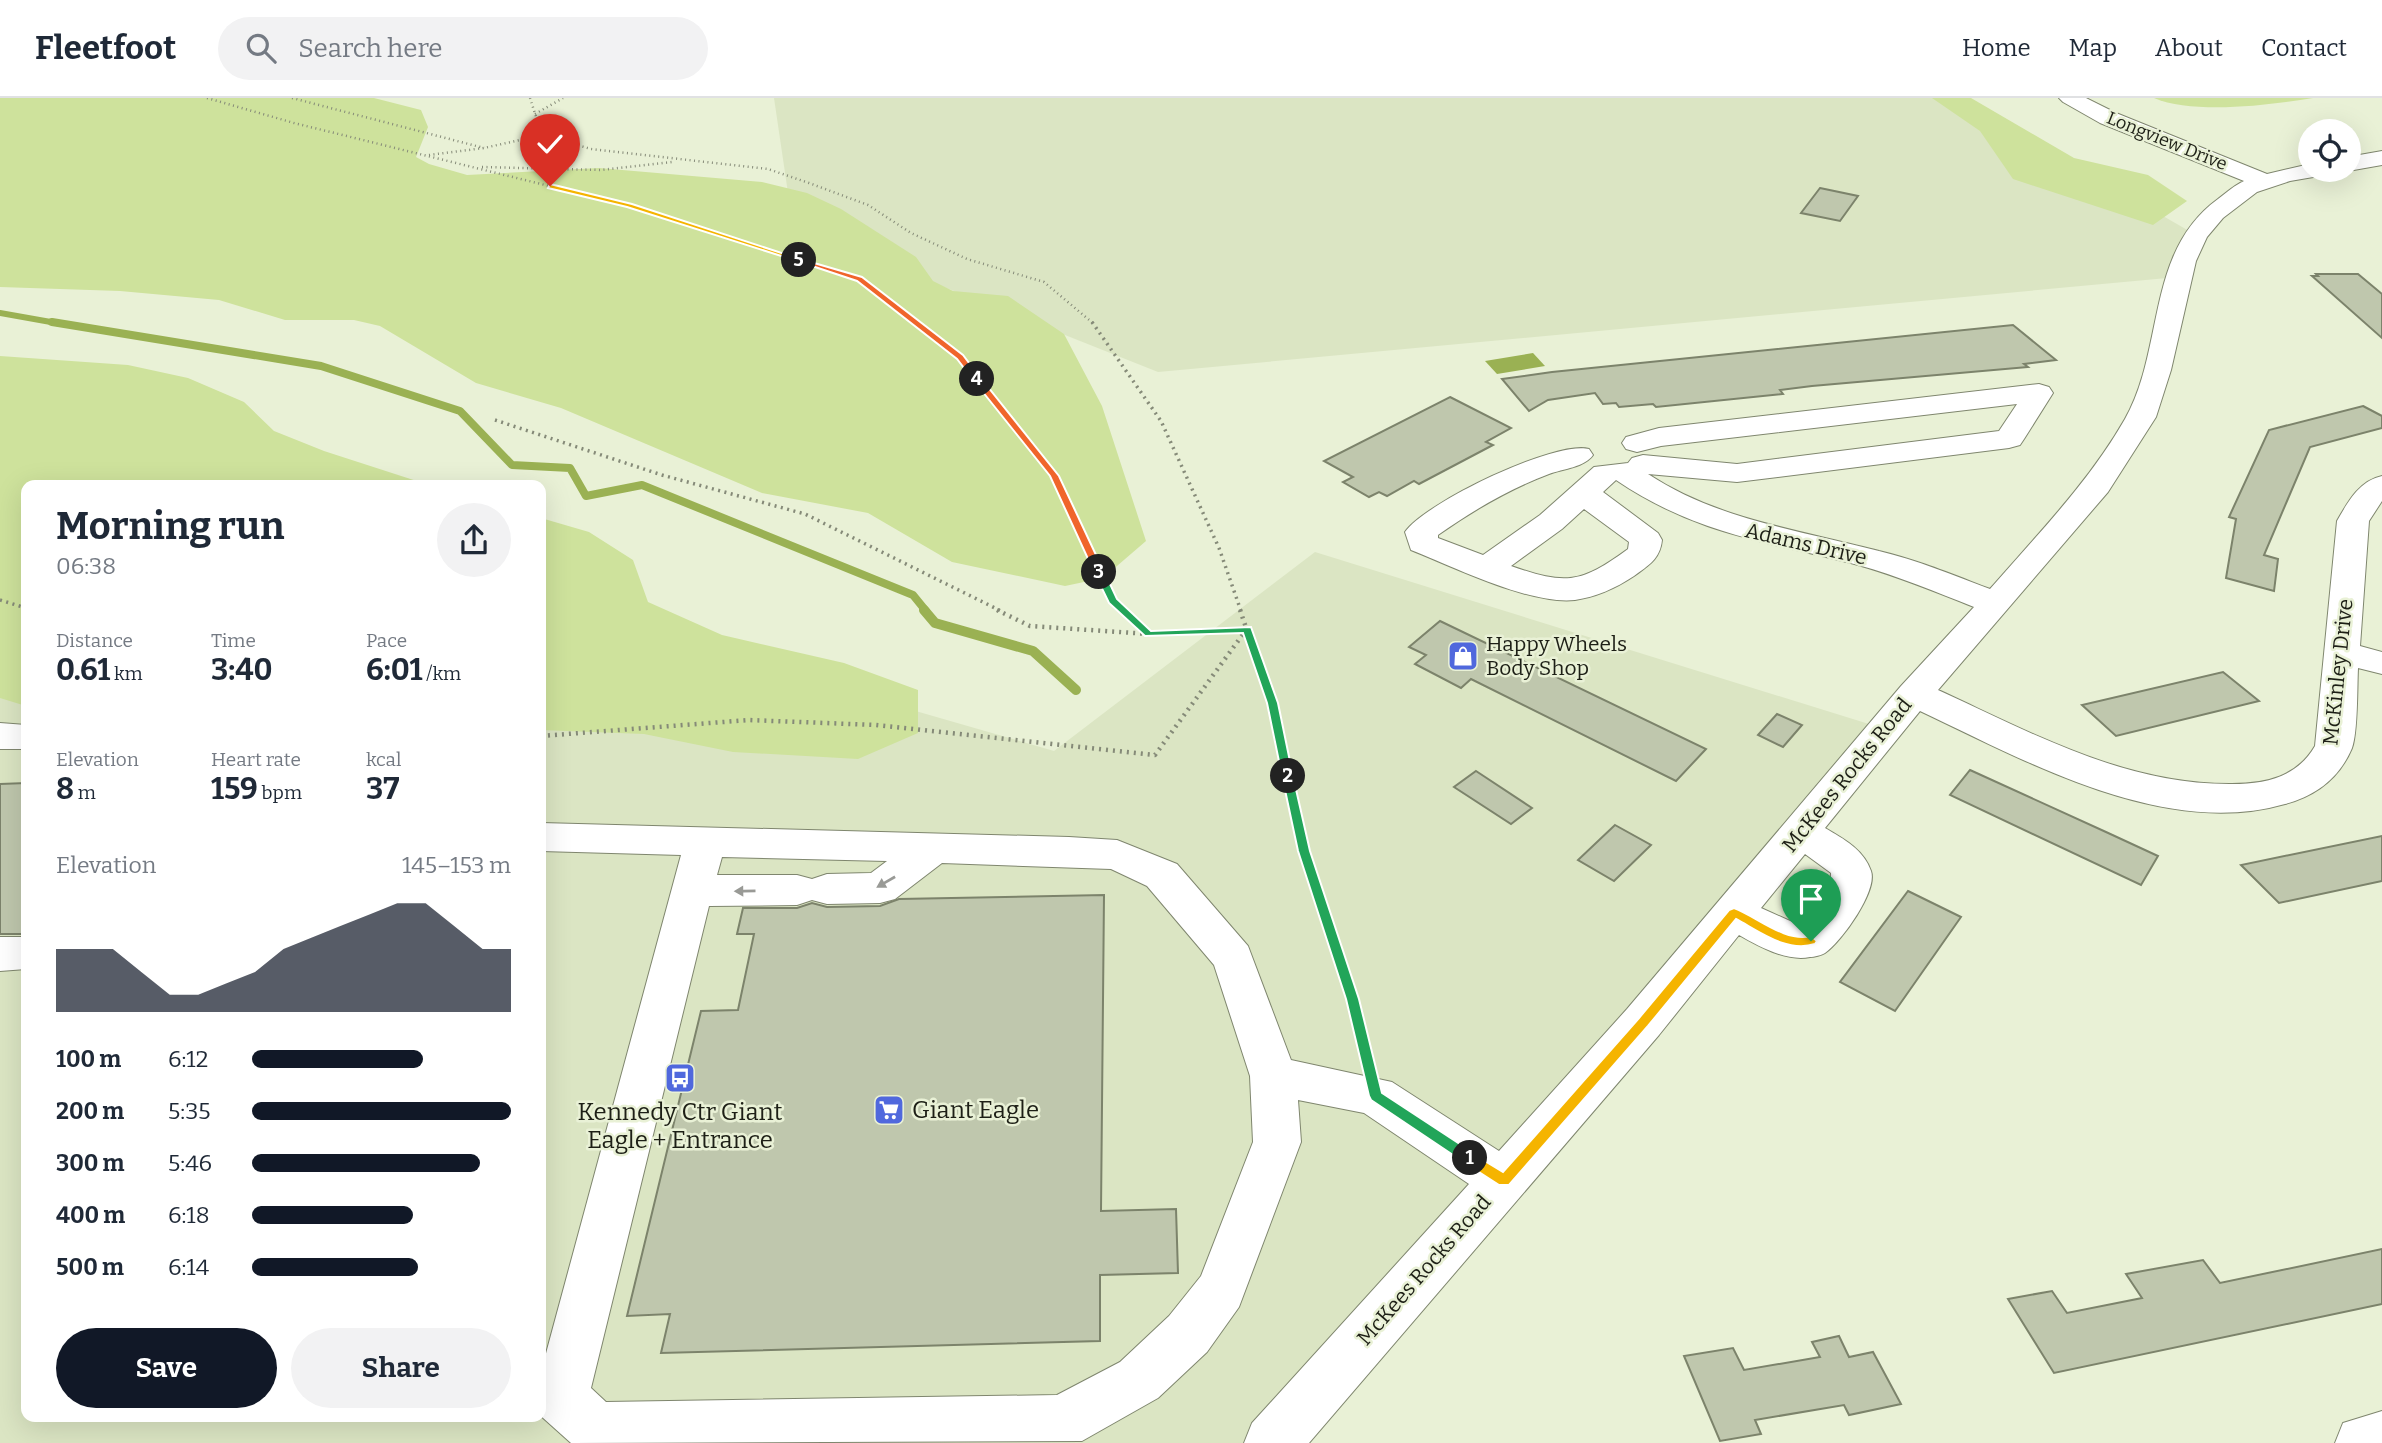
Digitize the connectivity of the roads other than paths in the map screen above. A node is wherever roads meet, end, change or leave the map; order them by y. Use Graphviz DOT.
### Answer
graph roads {
  1 [pos="2070,98"];
  2 [pos="2382,158"];
  3 [pos="2361,162"];
  4 [pos="2298,174"];
  5 [pos="2265,181"];
  6 [pos="1611,458"];
  7 [pos="2382,485"];
  8 [pos="1488,568"];
  9 [pos="1996,604"];
  10 [pos="2341,653"];
  11 [pos="2382,663"];
  12 [pos="1914,694"];
  13 [pos="0,736"];
  14 [pos="21,737"];
  15 [pos="1800,832"];
  16 [pos="546,837"];
  17 [pos="705,842"];
  18 [pos="935,847"];
  19 [pos="693,891"];
  20 [pos="1734,913"];
  21 [pos="21,953"];
  22 [pos="0,954"];
  23 [pos="1273,1076"];
  24 [pos="1504,1180"];
  25 [pos="2382,1439"];
  26 [pos="1272,1443"];
  27 [pos="2363,1443"];
  1 -- 5 [label="street, Longview Drive"];
  2 -- 3 [label="street"];
  4 -- 5 [label="street, McKees Rocks Road"];
  5 -- 9 [label="street, McKees Rocks Road"];
  6 -- 6 [label="street"];
  6 -- 8 [label="street"];
  6 -- 8 [label="street"];
  6 -- 8 [label="street"];
  6 -- 9 [label="street, Adams Drive"];
  7 -- 10 [label="street, McKinley Drive"];
  9 -- 12 [label="street, McKees Rocks Road"];
  10 -- 11 [label="street"];
  10 -- 12 [label="street, McKinley Drive"];
  12 -- 15 [label="street, McKees Rocks Road"];
  13 -- 14 [label="street"];
  15 -- 20 [label="street, McKees Rocks Road"];
  15 -- 20 [label="street"];
  16 -- 17 [label="street"];
  17 -- 18 [label="street"];
  17 -- 19 [label="street"];
  18 -- 19 [label="street, one-way"];
  18 -- 23 [label="street"];
  19 -- 23 [label="street"];
  20 -- 24 [label="street, McKees Rocks Road"];
  21 -- 22 [label="street"];
  23 -- 24 [label="street"];
  24 -- 26 [label="street, McKees Rocks Road"];
  25 -- 27 [label="street"];
}
